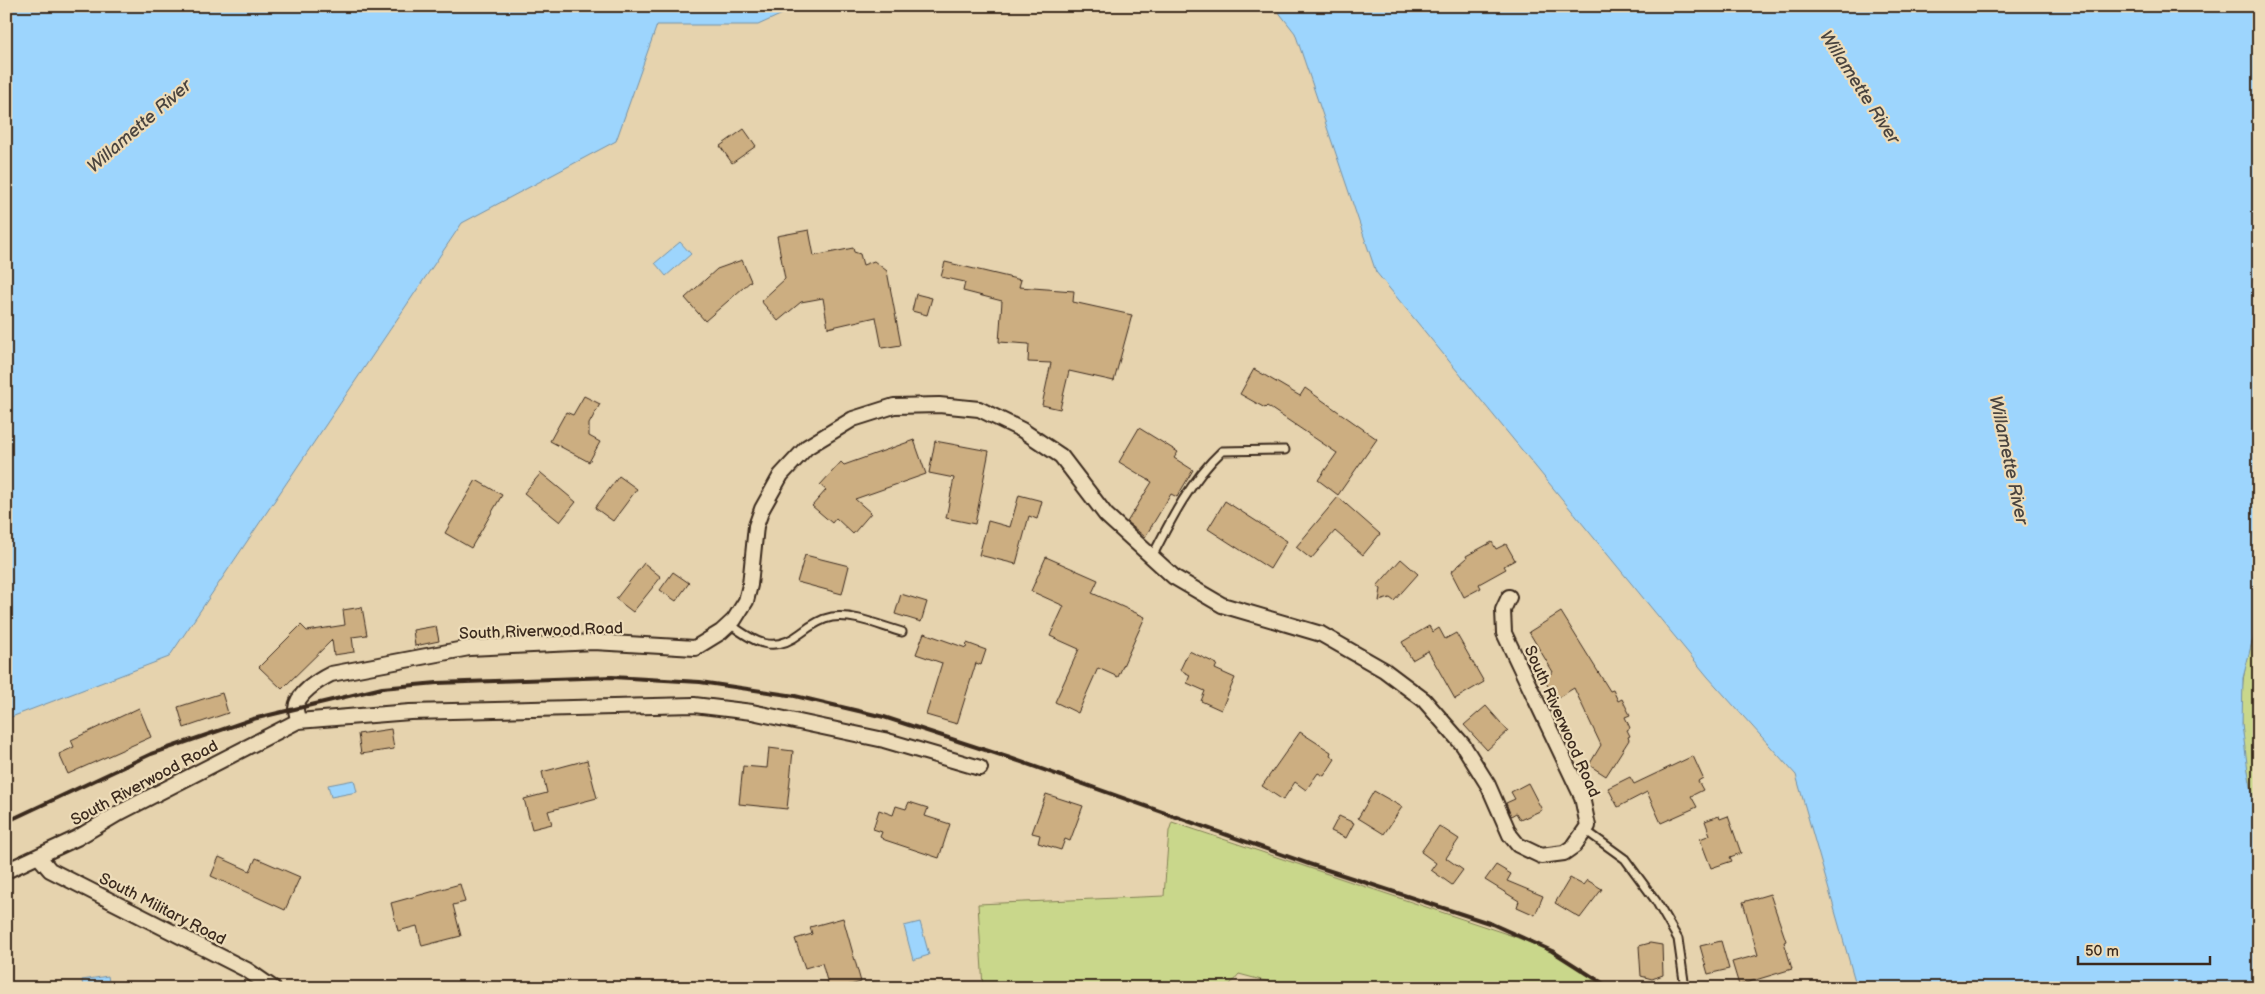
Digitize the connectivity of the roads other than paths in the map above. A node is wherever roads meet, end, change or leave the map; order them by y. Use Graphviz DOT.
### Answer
graph roads {
  1 [pos="1285,450"];
  2 [pos="1152,557"];
  3 [pos="1509,597"];
  4 [pos="730,624"];
  5 [pos="902,632"];
  6 [pos="298,721"];
  7 [pos="980,768"];
  8 [pos="1585,830"];
  9 [pos="39,857"];
  10 [pos="6,871"];
  11 [pos="274,988"];
  12 [pos="1685,988"];
  1 -- 2 [label="lane"];
  2 -- 4 [label="street, South Riverwood Road"];
  2 -- 8 [label="street, South Riverwood Road"];
  3 -- 8 [label="street, South Riverwood Road"];
  4 -- 5 [label="lane"];
  4 -- 6 [label="street, South Riverwood Road"];
  6 -- 7 [label="street, South Riverwood Road"];
  6 -- 9 [label="street, South Riverwood Road"];
  8 -- 12 [label="lane"];
  9 -- 10 [label="street, South Riverwood Road"];
  9 -- 11 [label="street, South Military Road"];
}
